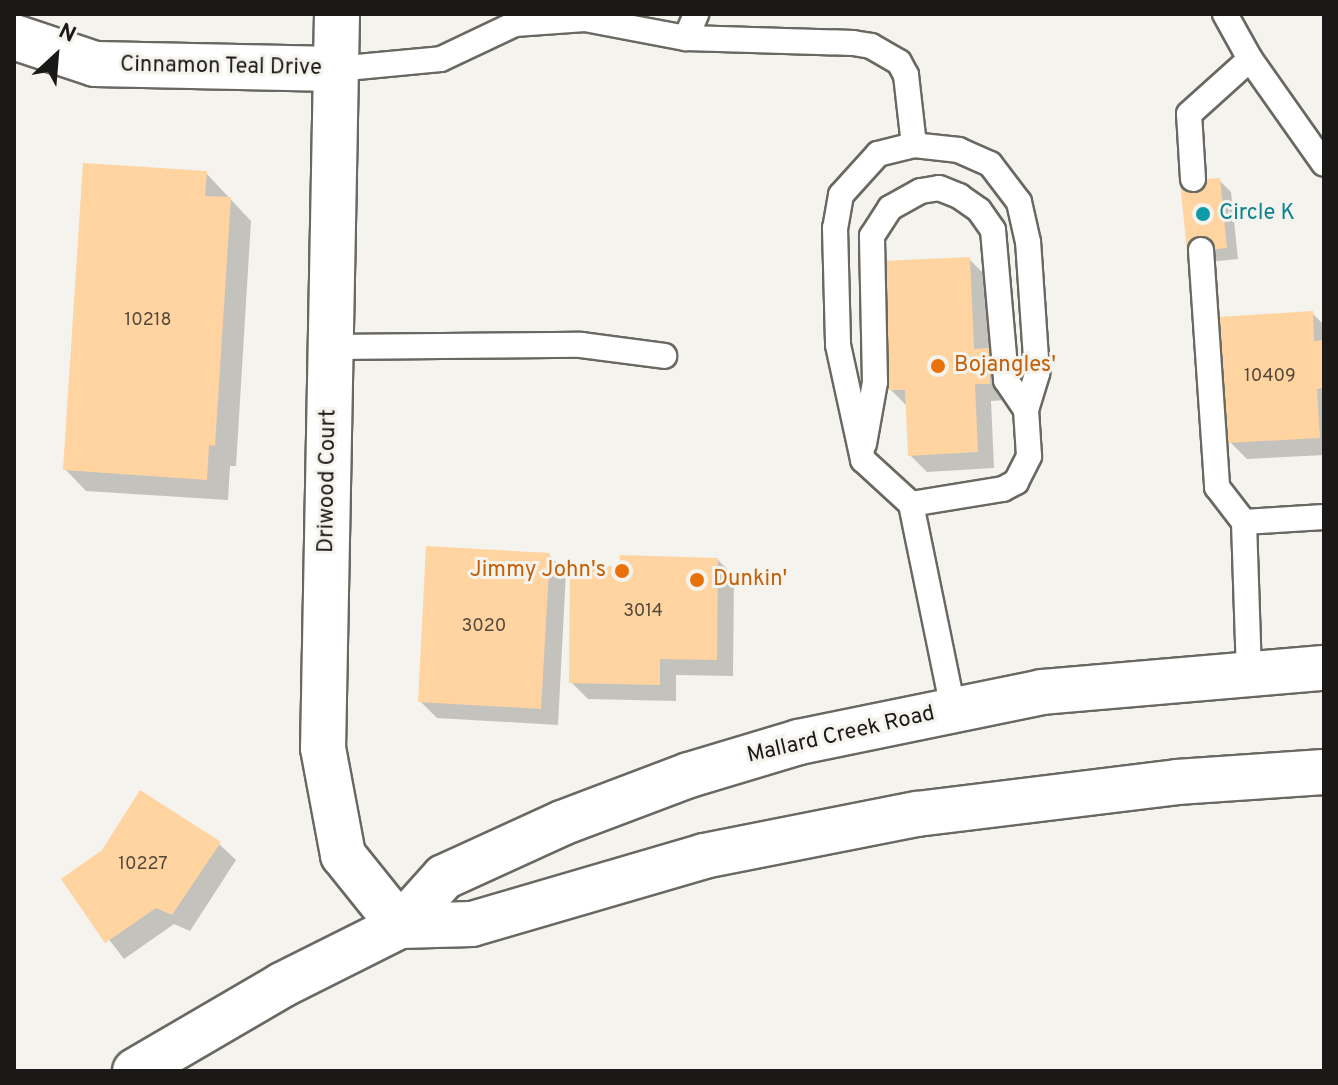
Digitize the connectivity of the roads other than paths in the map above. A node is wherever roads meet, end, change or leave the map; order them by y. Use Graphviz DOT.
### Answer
graph roads {
  1 [pos="337,14"];
  2 [pos="696,14"];
  3 [pos="1225,14"];
  4 [pos="14,37"];
  5 [pos="686,38"];
  6 [pos="1250,59"];
  7 [pos="336,69"];
  8 [pos="914,145"];
  9 [pos="1324,164"];
  10 [pos="1193,179"];
  11 [pos="1201,250"];
  12 [pos="331,347"];
  13 [pos="664,356"];
  14 [pos="1026,410"];
  15 [pos="862,456"];
  16 [pos="911,504"];
  17 [pos="1324,517"];
  18 [pos="1244,522"];
  19 [pos="1324,668"];
  20 [pos="1249,673"];
  21 [pos="953,709"];
  22 [pos="1324,772"];
  23 [pos="400,926"];
  24 [pos="135,1071"];
  1 -- 7 [label="main road, Driwood Court"];
  2 -- 5 [label="lane"];
  3 -- 6 [label="lane"];
  4 -- 7 [label="main road, Cinnamon Teal Drive"];
  5 -- 7 [label="lane"];
  5 -- 8 [label="lane"];
  6 -- 9 [label="lane"];
  6 -- 10 [label="lane"];
  7 -- 12 [label="main road, Driwood Court"];
  8 -- 14 [label="lane"];
  8 -- 15 [label="lane"];
  11 -- 18 [label="lane"];
  12 -- 13 [label="lane"];
  12 -- 23 [label="main road, Driwood Court"];
  14 -- 15 [label="lane"];
  14 -- 16 [label="lane"];
  15 -- 16 [label="lane"];
  16 -- 21 [label="lane"];
  17 -- 18 [label="lane"];
  18 -- 20 [label="lane"];
  19 -- 20 [label="main road, Mallard Creek Road"];
  20 -- 21 [label="main road, Mallard Creek Road"];
  21 -- 23 [label="main road, Mallard Creek Road"];
  22 -- 23 [label="main road, Mallard Creek Road"];
  23 -- 24 [label="main road, Mallard Creek Road"];
}
